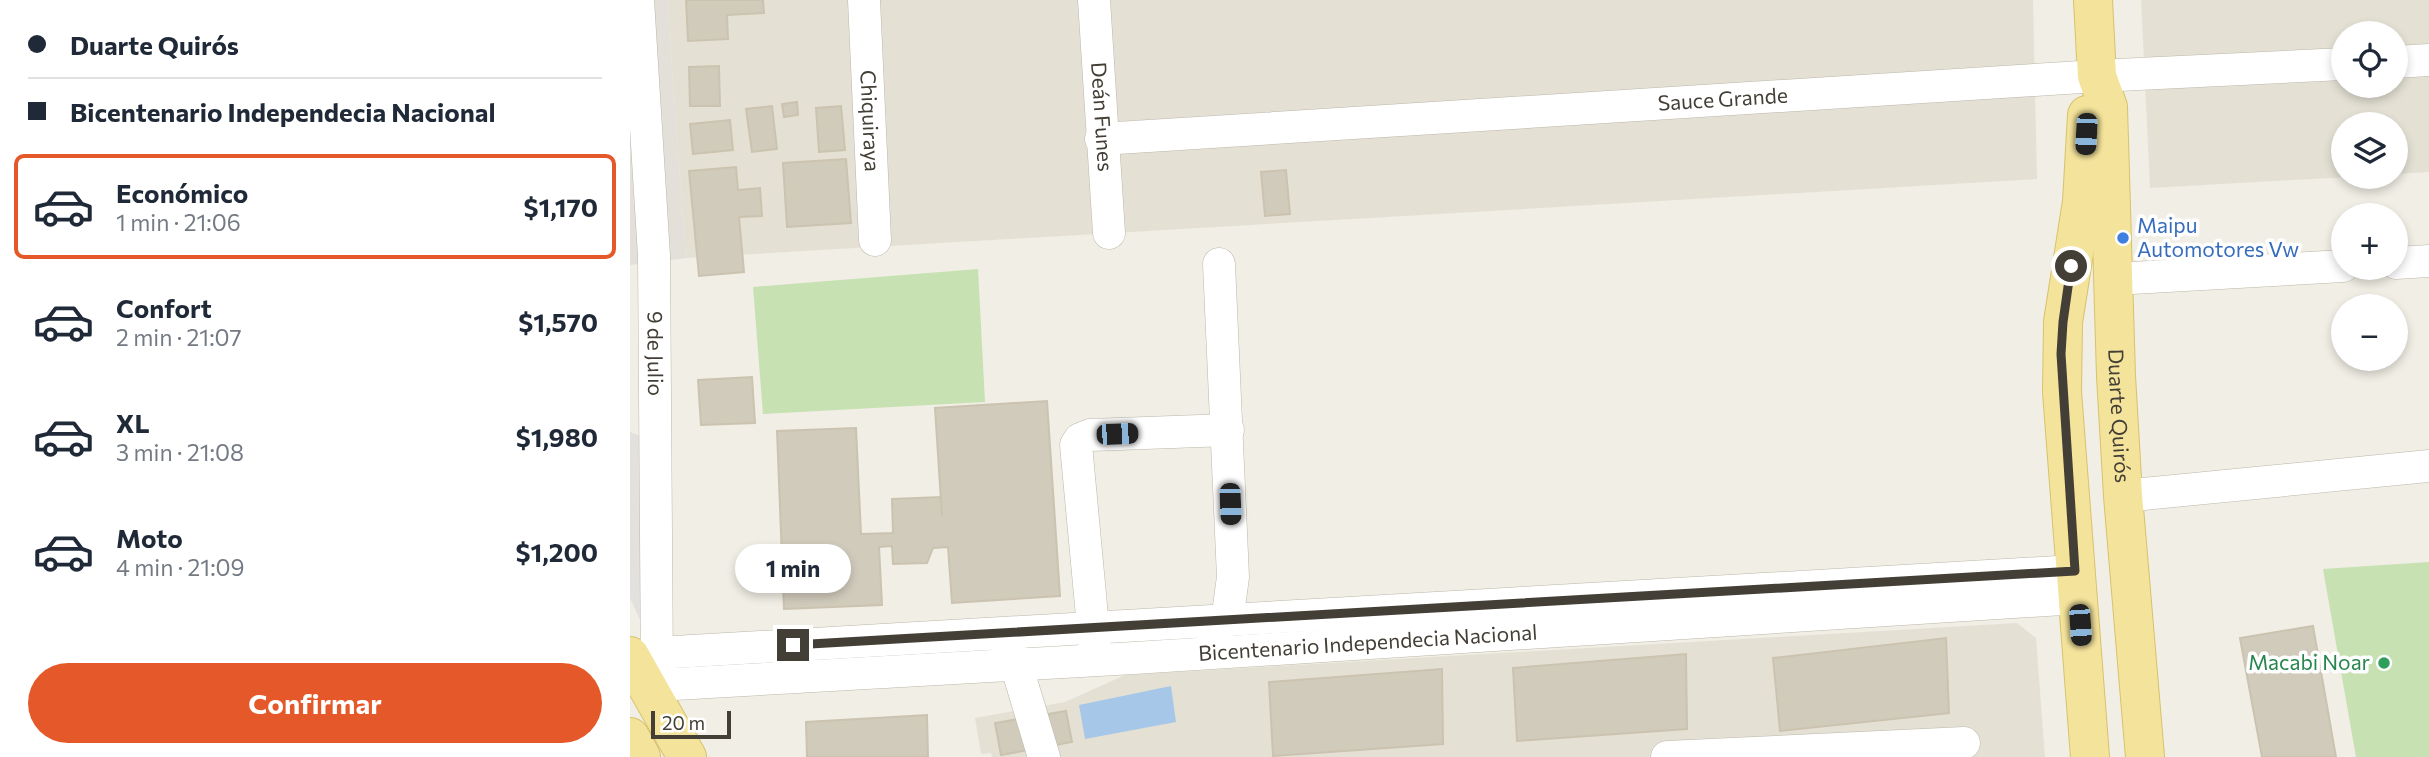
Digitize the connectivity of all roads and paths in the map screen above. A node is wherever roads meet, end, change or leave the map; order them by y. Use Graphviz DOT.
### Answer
graph roads {
  1 [pos="638,0"];
  2 [pos="863,0"];
  3 [pos="1094,0"];
  4 [pos="2093,0"];
  5 [pos="2429,60"];
  6 [pos="2408,61"];
  7 [pos="2331,65"];
  8 [pos="2097,76"];
  9 [pos="1101,139"];
  10 [pos="1109,233"];
  11 [pos="875,240"];
  12 [pos="642,257"];
  13 [pos="2429,261"];
  14 [pos="2408,262"];
  15 [pos="1219,264"];
  16 [pos="2331,267"];
  17 [pos="2114,279"];
  18 [pos="1228,430"];
  19 [pos="2429,466"];
  20 [pos="2123,496"];
  21 [pos="2076,584"];
  22 [pos="1227,621"];
  23 [pos="1094,629"];
  24 [pos="984,634"];
  25 [pos="643,655"];
  26 [pos="1134,657"];
  27 [pos="1096,660"];
  28 [pos="1016,664"];
  29 [pos="657,695"];
  30 [pos="630,737"];
  31 [pos="1965,743"];
  32 [pos="641,757"];
  33 [pos="687,757"];
  34 [pos="1044,757"];
  35 [pos="1667,757"];
  36 [pos="2090,757"];
  37 [pos="2145,757"];
  1 -- 12 [label="street, 9 de Julio"];
  2 -- 11 [label="street, Chiquiraya"];
  3 -- 9 [label="street, Deán Funes"];
  4 -- 8 [label="main road, Duarte Quirós"];
  5 -- 6 [label="street"];
  7 -- 8 [label="street, Sauce Grande"];
  8 -- 9 [label="street, Sauce Grande"];
  8 -- 17 [label="main road, Duarte Quirós"];
  8 -- 21 [label="main road, Duarte Quirós"];
  9 -- 10 [label="street, Deán Funes"];
  12 -- 25 [label="street, 9 de Julio"];
  13 -- 14 [label="street"];
  15 -- 18 [label="street"];
  16 -- 17 [label="street"];
  17 -- 20 [label="main road, Duarte Quirós"];
  18 -- 22 [label="street"];
  18 -- 23 [label="street"];
  19 -- 20 [label="street"];
  20 -- 37 [label="main road, Duarte Quirós"];
  21 -- 22 [label="street, Bicentenario Independecia Nacional"];
  21 -- 26 [label="street, Bicentenario Independecia Nacional"];
  21 -- 36 [label="main road, Duarte Quirós"];
  22 -- 23 [label="street, Bicentenario Independecia Nacional"];
  22 -- 26 [label="street"];
  23 -- 24 [label="street, Bicentenario Independecia Nacional"];
  23 -- 27 [label="street"];
  24 -- 25 [label="street, Bicentenario Independecia Nacional"];
  24 -- 28 [label="street"];
  25 -- 29 [label="main road"];
  26 -- 27 [label="street, Bicentenario Independecia Nacional"];
  27 -- 28 [label="street, Bicentenario Independecia Nacional"];
  28 -- 29 [label="street, Bicentenario Independecia Nacional"];
  28 -- 34 [label="street"];
  29 -- 33 [label="main road"];
  30 -- 32 [label="main road"];
  31 -- 35 [label="street"];
}
